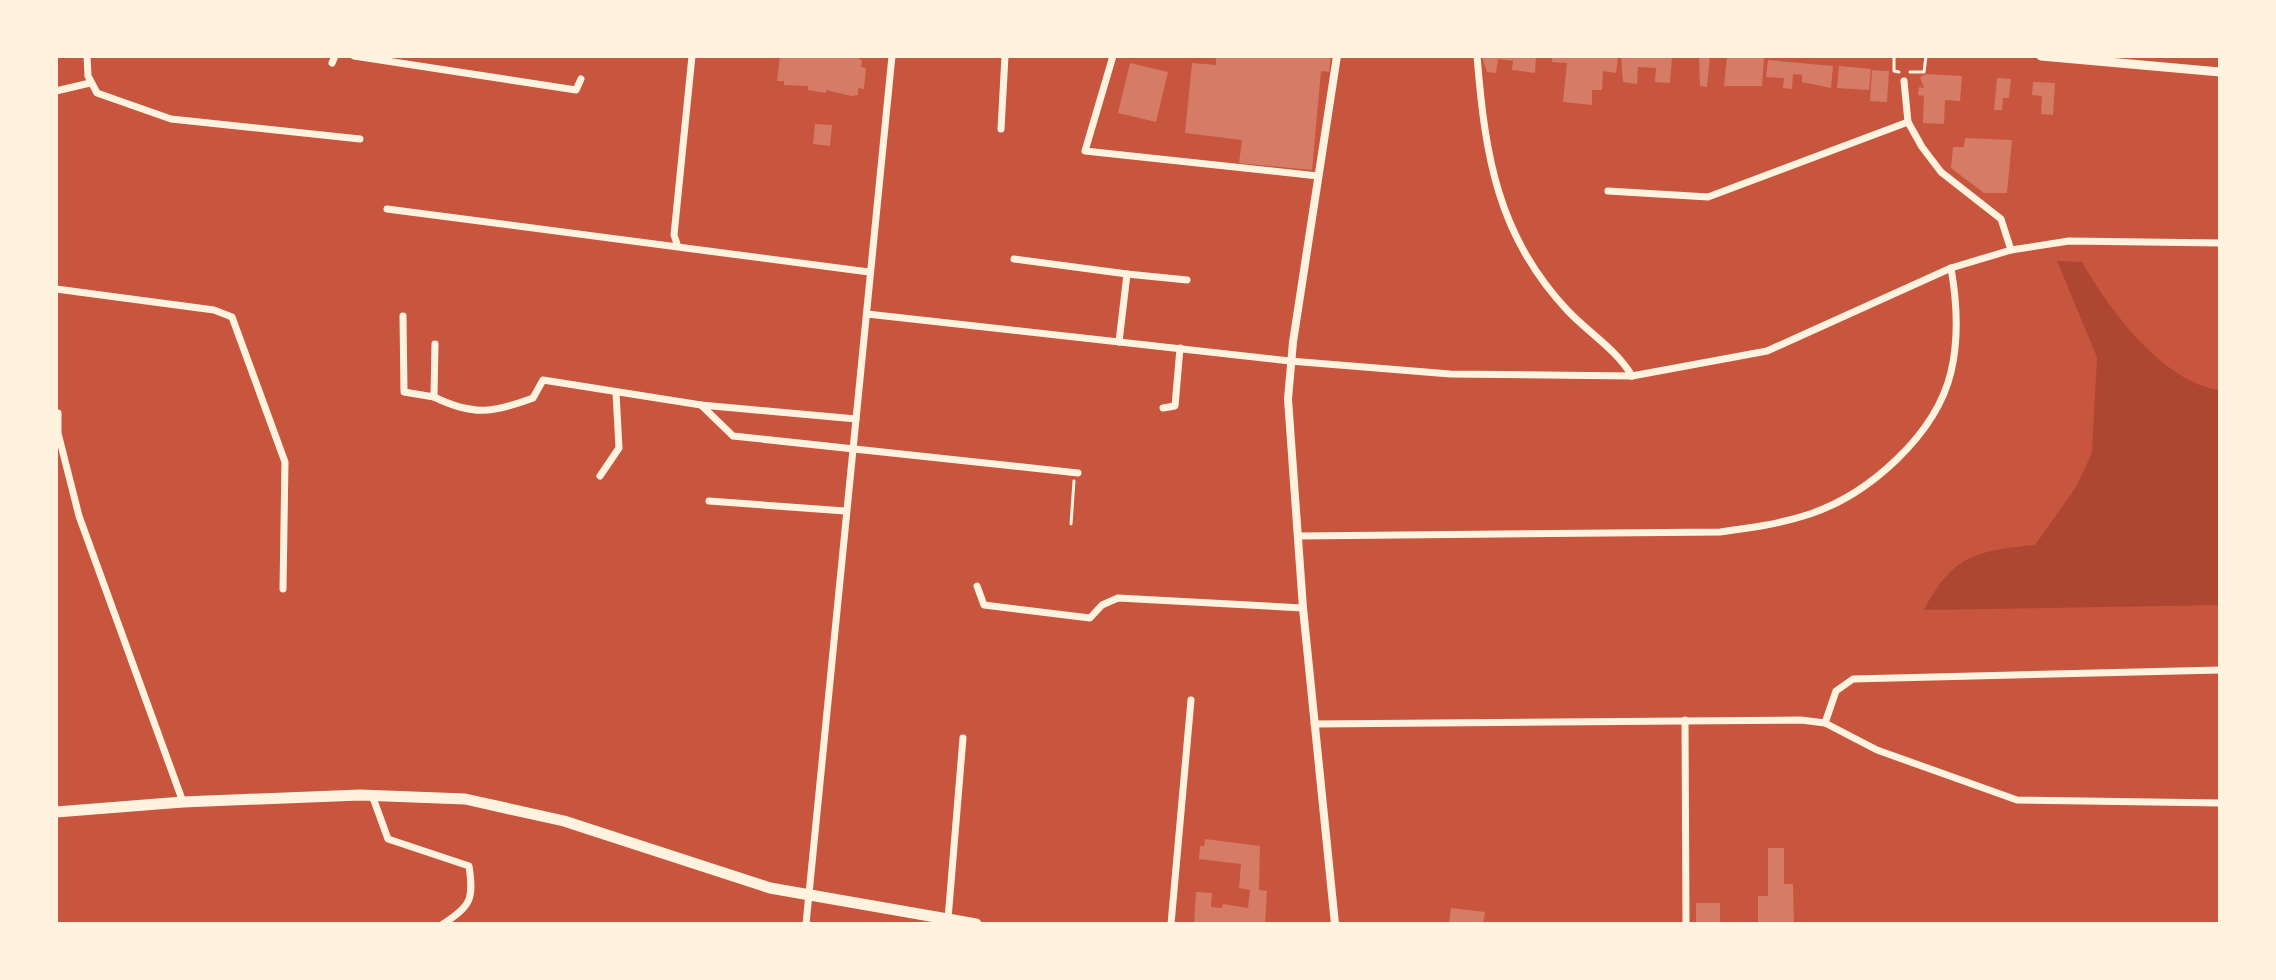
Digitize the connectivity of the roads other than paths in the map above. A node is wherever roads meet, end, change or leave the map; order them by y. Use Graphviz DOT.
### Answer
graph roads {
  1 [pos="87,56"];
  2 [pos="354,56"];
  3 [pos="692,56"];
  4 [pos="892,56"];
  5 [pos="1005,56"];
  6 [pos="1113,56"];
  7 [pos="1337,56"];
  8 [pos="1477,56"];
  9 [pos="2041,56"];
  10 [pos="2220,72"];
  11 [pos="581,79"];
  12 [pos="1904,81"];
  13 [pos="90,83"];
  14 [pos="576,90"];
  15 [pos="56,91"];
  16 [pos="578,102"];
  17 [pos="1908,122"];
  18 [pos="1001,129"];
  19 [pos="360,139"];
  20 [pos="1318,176"];
  21 [pos="1608,191"];
  22 [pos="387,209"];
  23 [pos="2220,243"];
  24 [pos="677,244"];
  25 [pos="2011,250"];
  26 [pos="1014,259"];
  27 [pos="1951,268"];
  28 [pos="869,272"];
  29 [pos="1127,274"];
  30 [pos="1187,280"];
  31 [pos="56,289"];
  32 [pos="867,314"];
  33 [pos="403,316"];
  34 [pos="1119,342"];
  35 [pos="435,344"];
  36 [pos="1180,348"];
  37 [pos="1290,361"];
  38 [pos="1632,376"];
  39 [pos="616,393"];
  40 [pos="434,397"];
  41 [pos="701,405"];
  42 [pos="1163,408"];
  43 [pos="58,413"];
  44 [pos="856,419"];
  45 [pos="852,450"];
  46 [pos="1076,473"];
  47 [pos="600,476"];
  48 [pos="709,501"];
  49 [pos="845,511"];
  50 [pos="1299,536"];
  51 [pos="977,586"];
  52 [pos="283,589"];
  53 [pos="1303,608"];
  54 [pos="2220,670"];
  55 [pos="1191,700"];
  56 [pos="1685,720"];
  57 [pos="1825,723"];
  58 [pos="1314,724"];
  59 [pos="963,738"];
  60 [pos="372,795"];
  61 [pos="183,802"];
  62 [pos="2220,803"];
  63 [pos="56,812"];
  64 [pos="806,895"];
  65 [pos="948,919"];
  66 [pos="443,924"];
  67 [pos="806,924"];
  68 [pos="976,924"];
  69 [pos="1171,924"];
  70 [pos="1335,924"];
  71 [pos="1686,924"];
  1 -- 13 [label="street"];
  2 -- 14 [label="street"];
  3 -- 24 [label="street"];
  4 -- 28 [label="street"];
  5 -- 18 [label="street"];
  6 -- 20 [label="street"];
  7 -- 20 [label="street"];
  8 -- 38 [label="street"];
  9 -- 10 [label="main road"];
  11 -- 14 [label="street"];
  12 -- 17 [label="street"];
  13 -- 15 [label="street"];
  13 -- 19 [label="street"];
  14 -- 16 [label="street"];
  17 -- 21 [label="street"];
  17 -- 25 [label="street"];
  20 -- 37 [label="street"];
  22 -- 24 [label="street"];
  23 -- 25 [label="street"];
  24 -- 28 [label="street"];
  25 -- 27 [label="street"];
  26 -- 29 [label="street"];
  27 -- 38 [label="street"];
  27 -- 50 [label="street"];
  28 -- 32 [label="street"];
  29 -- 30 [label="street"];
  29 -- 34 [label="street"];
  31 -- 52 [label="street"];
  32 -- 34 [label="street"];
  32 -- 44 [label="street"];
  33 -- 40 [label="street"];
  34 -- 36 [label="street"];
  35 -- 40 [label="street"];
  36 -- 37 [label="street"];
  36 -- 42 [label="street"];
  37 -- 38 [label="street"];
  37 -- 50 [label="street"];
  39 -- 40 [label="street"];
  39 -- 41 [label="street"];
  39 -- 47 [label="street"];
  41 -- 44 [label="street"];
  41 -- 45 [label="street"];
  43 -- 61 [label="street"];
  44 -- 45 [label="street"];
  45 -- 46 [label="street"];
  45 -- 49 [label="street"];
  48 -- 49 [label="street"];
  49 -- 64 [label="street"];
  50 -- 53 [label="street"];
  51 -- 53 [label="street"];
  53 -- 58 [label="street"];
  54 -- 57 [label="street"];
  55 -- 69 [label="street"];
  56 -- 57 [label="street"];
  56 -- 58 [label="street"];
  56 -- 71 [label="street"];
  57 -- 62 [label="street"];
  58 -- 70 [label="street"];
  59 -- 65 [label="street"];
  60 -- 61 [label="highway"];
  60 -- 64 [label="highway"];
  60 -- 66 [label="street"];
  61 -- 63 [label="highway"];
  64 -- 65 [label="highway"];
  64 -- 67 [label="street"];
  65 -- 68 [label="highway"];
}
